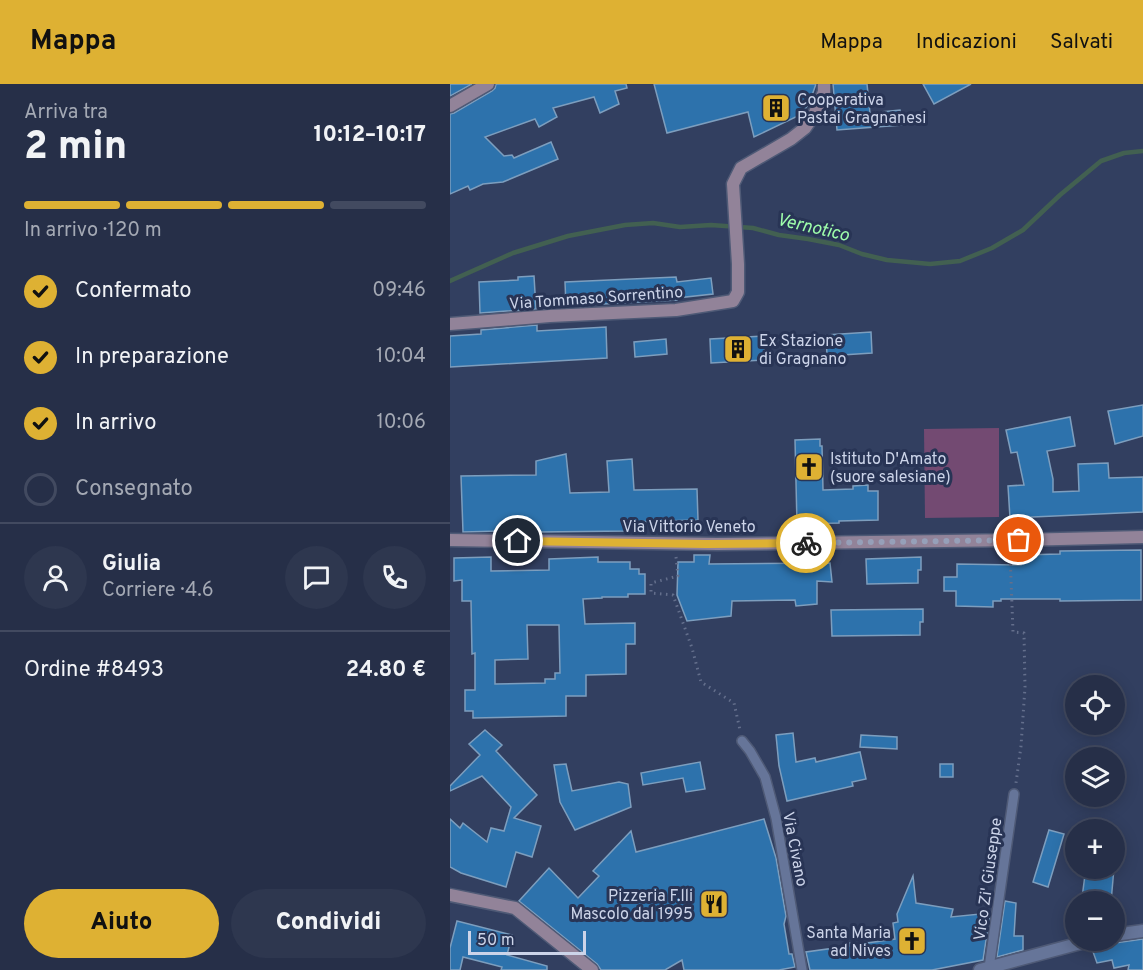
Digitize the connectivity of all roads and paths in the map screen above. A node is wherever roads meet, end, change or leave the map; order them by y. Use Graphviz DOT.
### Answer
graph roads {
  1 [pos="488,84"];
  2 [pos="824,84"];
  3 [pos="450,106"];
  4 [pos="450,324"];
  5 [pos="1143,537"];
  6 [pos="450,540"];
  7 [pos="1009,540"];
  8 [pos="676,543"];
  9 [pos="742,741"];
  10 [pos="1014,794"];
  11 [pos="450,895"];
  12 [pos="1143,931"];
  13 [pos="1125,933"];
  14 [pos="1065,947"];
  15 [pos="985,969"];
  16 [pos="592,970"];
  17 [pos="802,970"];
  1 -- 3 [label="street"];
  2 -- 4 [label="street, Via Tommaso Sorrentino"];
  5 -- 7 [label="street, Via Vittorio Veneto"];
  6 -- 8 [label="street, Via Vittorio Veneto"];
  7 -- 8 [label="street, Via Vittorio Veneto"];
  7 -- 10 [label="path"];
  8 -- 9 [label="path"];
  9 -- 17 [label="lane, Via Civano"];
  10 -- 15 [label="lane, Vico Zi' Giuseppe"];
  11 -- 16 [label="street"];
  12 -- 13 [label="street"];
  14 -- 15 [label="street"];
}
